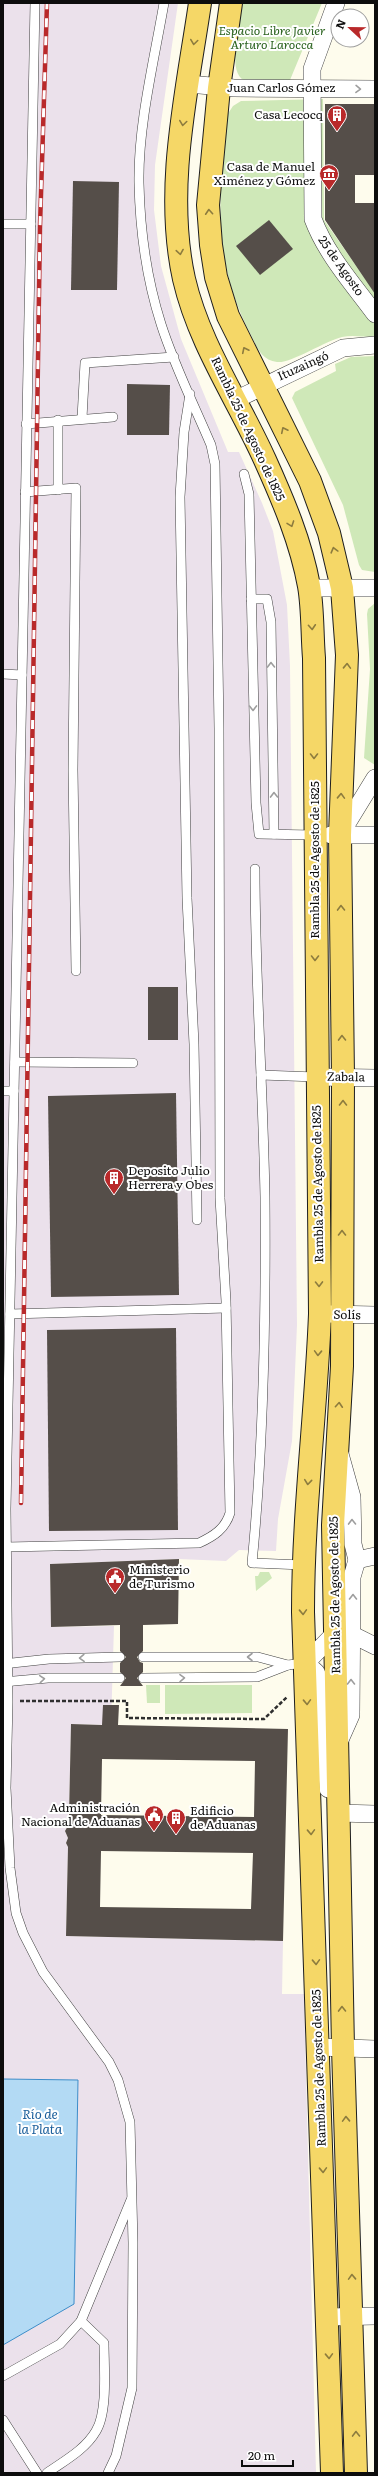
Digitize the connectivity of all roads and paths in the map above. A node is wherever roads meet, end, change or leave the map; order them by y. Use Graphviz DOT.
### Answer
graph roads {
  1 [pos="35,3"];
  2 [pos="164,3"];
  3 [pos="200,3"];
  4 [pos="231,3"];
  5 [pos="336,3"];
  6 [pos="188,84"];
  7 [pos="219,88"];
  8 [pos="312,88"];
  9 [pos="375,89"];
  10 [pos="3,224"];
  11 [pos="31,224"];
  12 [pos="375,314"];
  13 [pos="375,345"];
  14 [pos="174,357"];
  15 [pos="262,385"];
  16 [pos="190,394"];
  17 [pos="234,400"];
  18 [pos="113,417"];
  19 [pos="82,418"];
  20 [pos="58,420"];
  21 [pos="26,424"];
  22 [pos="244,474"];
  23 [pos="58,490"];
  24 [pos="25,492"];
  25 [pos="309,588"];
  26 [pos="342,588"];
  27 [pos="375,588"];
  28 [pos="251,599"];
  29 [pos="3,674"];
  30 [pos="22,675"];
  31 [pos="375,778"];
  32 [pos="274,834"];
  33 [pos="314,835"];
  34 [pos="340,835"];
  35 [pos="375,835"];
  36 [pos="255,868"];
  37 [pos="76,971"];
  38 [pos="15,1062"];
  39 [pos="133,1063"];
  40 [pos="261,1075"];
  41 [pos="316,1077"];
  42 [pos="343,1077"];
  43 [pos="375,1078"];
  44 [pos="3,1091"];
  45 [pos="14,1091"];
  46 [pos="197,1220"];
  47 [pos="226,1308"];
  48 [pos="10,1314"];
  49 [pos="320,1314"];
  50 [pos="342,1314"];
  51 [pos="375,1315"];
  52 [pos="336,1444"];
  53 [pos="5,1509"];
  54 [pos="6,1547"];
  55 [pos="375,1556"];
  56 [pos="357,1560"];
  57 [pos="303,1565"];
  58 [pos="344,1634"];
  59 [pos="375,1646"];
  60 [pos="120,1657"];
  61 [pos="144,1657"];
  62 [pos="5,1664"];
  63 [pos="297,1664"];
  64 [pos="120,1678"];
  65 [pos="144,1678"];
  66 [pos="5,1682"];
  67 [pos="287,1697"];
  68 [pos="8,1702"];
  69 [pos="338,1813"];
  70 [pos="375,1814"];
  71 [pos="339,1863"];
  72 [pos="318,2047"];
  73 [pos="343,2048"];
  74 [pos="375,2048"];
  75 [pos="133,2194"];
  76 [pos="328,2316"];
  77 [pos="353,2316"];
  78 [pos="375,2316"];
  79 [pos="81,2321"];
  80 [pos="3,2376"];
  81 [pos="3,2420"];
  82 [pos="37,2473"];
  83 [pos="47,2473"];
  84 [pos="108,2473"];
  85 [pos="332,2473"];
  86 [pos="356,2473"];
  1 -- 11 [label="lane"];
  2 -- 14 [label="lane"];
  3 -- 6 [label="main road, Rambla 25 de Agosto de 1825, one-way"];
  4 -- 7 [label="main road, Rambla 25 de Agosto de 1825"];
  5 -- 8 [label="street, 25 de Agosto"];
  6 -- 7 [label="street, Juan Carlos Gómez"];
  6 -- 17 [label="main road, Rambla 25 de Agosto de 1825, one-way"];
  7 -- 8 [label="street, Juan Carlos Gómez"];
  15 -- 7 [label="main road, Rambla 25 de Agosto de 1825, one-way"];
  8 -- 9 [label="street, Juan Carlos Gómez, one-way"];
  8 -- 12 [label="street, 25 de Agosto"];
  10 -- 11 [label="lane"];
  11 -- 21 [label="lane"];
  13 -- 15 [label="street, Ituzaingó"];
  14 -- 16 [label="lane"];
  14 -- 19 [label="lane"];
  15 -- 17 [label="street, Ituzaingó"];
  26 -- 15 [label="main road, Rambla 25 de Agosto de 1825, one-way"];
  16 -- 46 [label="lane"];
  16 -- 47 [label="lane"];
  17 -- 25 [label="main road, Rambla 25 de Agosto de 1825, one-way"];
  18 -- 19 [label="lane"];
  19 -- 20 [label="lane"];
  20 -- 21 [label="lane"];
  20 -- 23 [label="lane"];
  21 -- 24 [label="lane"];
  22 -- 28 [label="lane"];
  23 -- 24 [label="lane"];
  23 -- 37 [label="lane"];
  24 -- 30 [label="lane"];
  25 -- 26 [label="street"];
  25 -- 33 [label="main road, Rambla 25 de Agosto de 1825, one-way"];
  26 -- 27 [label="street"];
  34 -- 26 [label="main road, Rambla 25 de Agosto de 1825, one-way"];
  28 -- 32 [label="lane, one-way"];
  32 -- 28 [label="lane, one-way"];
  29 -- 30 [label="lane"];
  30 -- 38 [label="lane"];
  31 -- 34 [label="street"];
  32 -- 33 [label="lane"];
  33 -- 34 [label="street"];
  33 -- 41 [label="main road, Rambla 25 de Agosto de 1825, one-way"];
  34 -- 35 [label="street"];
  42 -- 34 [label="main road, Rambla 25 de Agosto de 1825, one-way"];
  36 -- 40 [label="lane"];
  38 -- 39 [label="lane"];
  38 -- 45 [label="lane"];
  40 -- 41 [label="lane"];
  40 -- 57 [label="lane"];
  41 -- 42 [label="street, Zabala"];
  41 -- 49 [label="main road, Rambla 25 de Agosto de 1825, one-way"];
  42 -- 43 [label="street, Zabala"];
  50 -- 42 [label="main road, Rambla 25 de Agosto de 1825, one-way"];
  44 -- 45 [label="lane"];
  45 -- 48 [label="lane"];
  47 -- 48 [label="lane"];
  47 -- 54 [label="lane"];
  48 -- 53 [label="lane"];
  49 -- 50 [label="street, Solís"];
  49 -- 57 [label="main road, Rambla 25 de Agosto de 1825, one-way"];
  50 -- 51 [label="street, Solís"];
  52 -- 50 [label="main road, Rambla 25 de Agosto de 1825, one-way"];
  56 -- 52 [label="street, Rambla 25 de Agosto de 1825, one-way"];
  52 -- 58 [label="main road, Rambla 25 de Agosto de 1825"];
  53 -- 54 [label="lane"];
  54 -- 62 [label="lane"];
  55 -- 56 [label="street"];
  58 -- 56 [label="street, Rambla 25 de Agosto de 1825, one-way"];
  57 -- 63 [label="main road, Rambla 25 de Agosto de 1825, one-way"];
  58 -- 59 [label="street"];
  58 -- 63 [label="street"];
  69 -- 58 [label="main road, Rambla 25 de Agosto de 1825, one-way"];
  60 -- 62 [label="lane, one-way"];
  63 -- 61 [label="lane, one-way"];
  62 -- 66 [label="lane"];
  65 -- 63 [label="lane, one-way"];
  63 -- 71 [label="street, Rambla 25 de Agosto de 1825"];
  63 -- 72 [label="main road, Rambla 25 de Agosto de 1825, one-way"];
  66 -- 64 [label="lane, one-way"];
  66 -- 68 [label="lane"];
  67 -- 68 [label="path"];
  68 -- 75 [label="lane"];
  69 -- 70 [label="street"];
  69 -- 71 [label="main road, Rambla 25 de Agosto de 1825"];
  73 -- 71 [label="main road, Rambla 25 de Agosto de 1825, one-way"];
  72 -- 73 [label="street"];
  72 -- 76 [label="main road, Rambla 25 de Agosto de 1825, one-way"];
  73 -- 74 [label="street"];
  77 -- 73 [label="main road, Rambla 25 de Agosto de 1825, one-way"];
  75 -- 79 [label="lane"];
  75 -- 84 [label="lane"];
  76 -- 77 [label="street"];
  76 -- 85 [label="main road, Rambla 25 de Agosto de 1825, one-way"];
  77 -- 78 [label="street"];
  86 -- 77 [label="main road, Rambla 25 de Agosto de 1825, one-way"];
  79 -- 80 [label="lane"];
  79 -- 83 [label="lane"];
  81 -- 82 [label="lane"];
}
